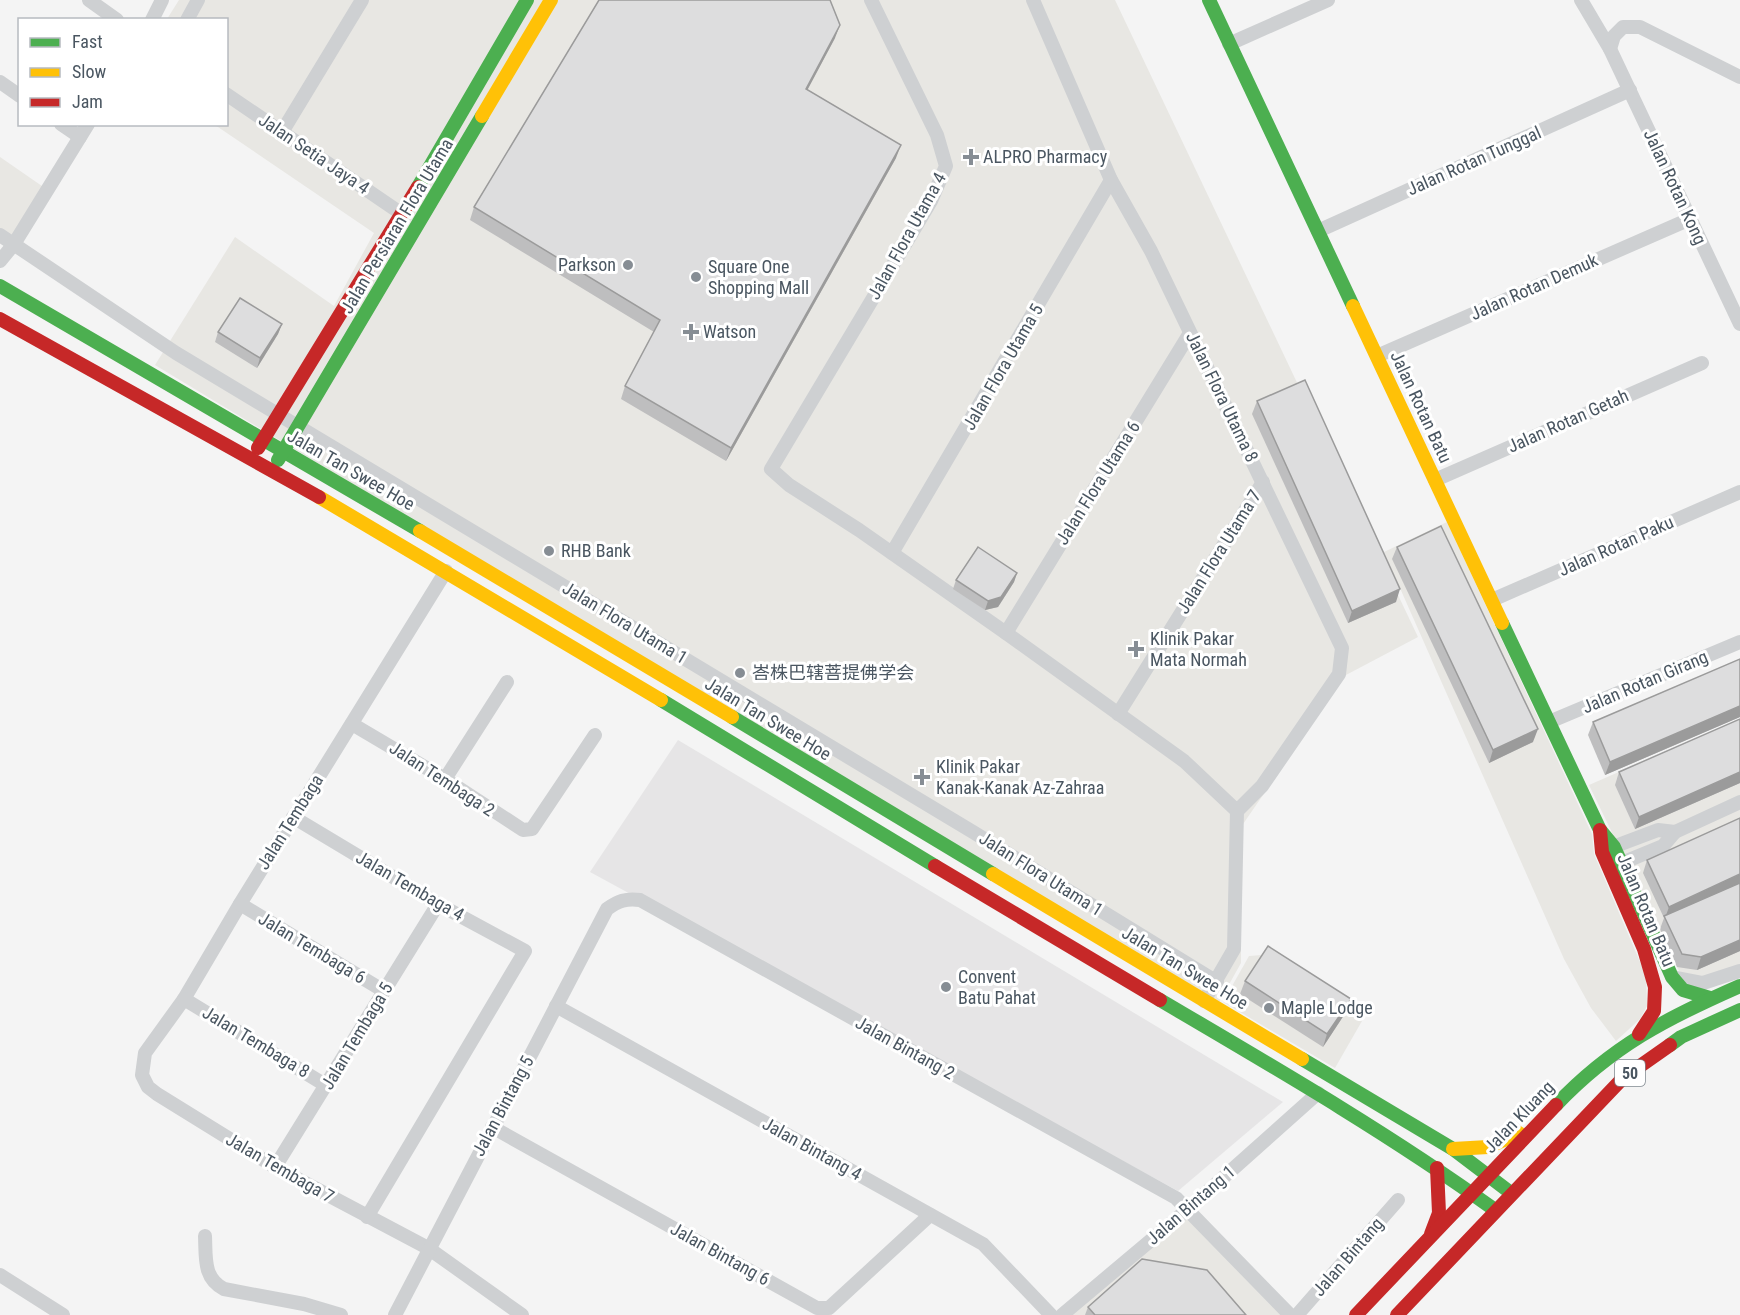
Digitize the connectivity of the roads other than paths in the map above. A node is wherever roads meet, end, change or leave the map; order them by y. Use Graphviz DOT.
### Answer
graph roads {
  1 [pos="89,0"];
  2 [pos="162,0"];
  3 [pos="198,0"];
  4 [pos="362,0"];
  5 [pos="527,0"];
  6 [pos="551,0"];
  7 [pos="871,0"];
  8 [pos="1033,0"];
  9 [pos="1209,0"];
  10 [pos="1329,0"];
  11 [pos="1581,0"];
  12 [pos="114,18"];
  13 [pos="153,18"];
  14 [pos="188,18"];
  15 [pos="1230,44"];
  16 [pos="1610,49"];
  17 [pos="1740,77"];
  18 [pos="0,82"];
  19 [pos="1630,90"];
  20 [pos="18,95"];
  21 [pos="228,95"];
  22 [pos="64,126"];
  23 [pos="87,126"];
  24 [pos="282,132"];
  25 [pos="80,137"];
  26 [pos="1112,180"];
  27 [pos="402,214"];
  28 [pos="1690,219"];
  29 [pos="1318,231"];
  30 [pos="0,235"];
  31 [pos="7,253"];
  32 [pos="0,286"];
  33 [pos="0,319"];
  34 [pos="1740,324"];
  35 [pos="1191,333"];
  36 [pos="1377,356"];
  37 [pos="1702,363"];
  38 [pos="278,415"];
  39 [pos="298,426"];
  40 [pos="263,440"];
  41 [pos="283,451"];
  42 [pos="252,458"];
  43 [pos="272,470"];
  44 [pos="1435,480"];
  45 [pos="1263,482"];
  46 [pos="1740,492"];
  47 [pos="892,553"];
  48 [pos="446,571"];
  49 [pos="1492,600"];
  50 [pos="1006,633"];
  51 [pos="1740,642"];
  52 [pos="507,682"];
  53 [pos="1118,714"];
  54 [pos="1549,722"];
  55 [pos="352,723"];
  56 [pos="595,735"];
  57 [pos="445,779"];
  58 [pos="1740,802"];
  59 [pos="1237,811"];
  60 [pos="293,817"];
  61 [pos="1675,832"];
  62 [pos="1608,849"];
  63 [pos="1614,866"];
  64 [pos="618,902"];
  65 [pos="240,904"];
  66 [pos="438,904"];
  67 [pos="1740,971"];
  68 [pos="1672,977"];
  69 [pos="1218,982"];
  70 [pos="1740,986"];
  71 [pos="384,991"];
  72 [pos="1710,998"];
  73 [pos="184,999"];
  74 [pos="1204,1001"];
  75 [pos="556,1006"];
  76 [pos="1740,1010"];
  77 [pos="1638,1035"];
  78 [pos="142,1076"];
  79 [pos="327,1086"];
  80 [pos="1317,1093"];
  81 [pos="1538,1122"];
  82 [pos="492,1127"];
  83 [pos="1453,1149"];
  84 [pos="275,1167"];
  85 [pos="1437,1168"];
  86 [pos="1489,1175"];
  87 [pos="1471,1192"];
  88 [pos="1511,1193"];
  89 [pos="1398,1200"];
  90 [pos="1188,1209"];
  91 [pos="1495,1210"];
  92 [pos="930,1215"];
  93 [pos="368,1217"];
  94 [pos="205,1236"];
  95 [pos="1427,1242"];
  96 [pos="428,1248"];
  97 [pos="0,1275"];
  98 [pos="63,1315"];
  99 [pos="341,1315"];
  100 [pos="395,1315"];
  101 [pos="522,1315"];
  102 [pos="1051,1315"];
  103 [pos="1062,1315"];
  104 [pos="1290,1315"];
  105 [pos="1298,1315"];
  106 [pos="1356,1315"];
  107 [pos="1397,1315"];
  1 -- 12 [label="street"];
  2 -- 13 [label="street"];
  3 -- 14 [label="street"];
  4 -- 24 [label="street"];
  5 -- 27 [label="main road, Jalan Persiaran Flora Utama"];
  6 -- 39 [label="main road, Jalan Persiaran Flora Utama"];
  7 -- 47 [label="street, Jalan Flora Utama 4"];
  8 -- 26 [label="street, Jalan Flora Utama 8"];
  9 -- 15 [label="main road, Jalan Rotan Batu"];
  10 -- 15 [label="street"];
  11 -- 16 [label="street, Jalan Rotan Kong"];
  15 -- 29 [label="main road, Jalan Rotan Batu"];
  16 -- 17 [label="street"];
  16 -- 19 [label="street, Jalan Rotan Kong"];
  18 -- 20 [label="street"];
  19 -- 28 [label="street, Jalan Rotan Kong"];
  19 -- 29 [label="street, Jalan Rotan Tunggal"];
  21 -- 24 [label="street, Jalan Setia Jaya 4"];
  22 -- 25 [label="street"];
  23 -- 25 [label="street"];
  24 -- 27 [label="street, Jalan Setia Jaya 4"];
  25 -- 31 [label="street"];
  26 -- 35 [label="street, Jalan Flora Utama 8"];
  26 -- 47 [label="street, Jalan Flora Utama 5"];
  27 -- 38 [label="main road, Jalan Persiaran Flora Utama"];
  28 -- 34 [label="street, Jalan Rotan Kong"];
  28 -- 36 [label="street, Jalan Rotan Demuk"];
  29 -- 36 [label="main road, Jalan Rotan Batu"];
  30 -- 31 [label="street, Jalan Flora Utama 1"];
  31 -- 38 [label="street, Jalan Flora Utama 1"];
  32 -- 40 [label="main road, Jalan Tan Swee Hoe"];
  33 -- 42 [label="main road"];
  35 -- 45 [label="street, Jalan Flora Utama 8"];
  35 -- 50 [label="street, Jalan Flora Utama 6"];
  36 -- 44 [label="main road, Jalan Rotan Batu"];
  37 -- 44 [label="street, Jalan Rotan Getah"];
  38 -- 39 [label="street, Jalan Flora Utama 1"];
  38 -- 40 [label="main road, Jalan Persiaran Flora Utama"];
  39 -- 41 [label="main road, Jalan Persiaran Flora Utama"];
  39 -- 69 [label="street, Jalan Flora Utama 1"];
  40 -- 41 [label="main road, Jalan Tan Swee Hoe"];
  40 -- 42 [label="main road, Jalan Persiaran Flora Utama"];
  41 -- 43 [label="main road, Jalan Persiaran Flora Utama"];
  41 -- 74 [label="main road, Jalan Tan Swee Hoe"];
  42 -- 43 [label="main road"];
  43 -- 48 [label="main road"];
  44 -- 49 [label="main road, Jalan Rotan Batu"];
  45 -- 53 [label="street, Jalan Flora Utama 7"];
  45 -- 59 [label="street, Jalan Flora Utama 8"];
  46 -- 49 [label="street, Jalan Rotan Paku"];
  47 -- 50 [label="street"];
  48 -- 55 [label="street, Jalan Tembaga"];
  48 -- 80 [label="main road"];
  49 -- 54 [label="main road, Jalan Rotan Batu"];
  50 -- 53 [label="street"];
  51 -- 54 [label="street, Jalan Rotan Girang"];
  52 -- 57 [label="street"];
  53 -- 59 [label="street"];
  54 -- 62 [label="main road, Jalan Rotan Batu"];
  55 -- 57 [label="street, Jalan Tembaga 2"];
  55 -- 60 [label="street, Jalan Tembaga"];
  56 -- 57 [label="street, Jalan Tembaga 2"];
  58 -- 61 [label="street"];
  59 -- 69 [label="street"];
  60 -- 65 [label="street, Jalan Tembaga"];
  60 -- 66 [label="street, Jalan Tembaga 4"];
  61 -- 62 [label="street"];
  61 -- 63 [label="street"];
  62 -- 63 [label="main road, Jalan Rotan Batu"];
  63 -- 68 [label="main road, Jalan Rotan Batu"];
  63 -- 77 [label="main road, Jalan Rotan Batu"];
  64 -- 75 [label="street, Jalan Bintang 5"];
  64 -- 90 [label="street, Jalan Bintang 2"];
  65 -- 71 [label="street, Jalan Tembaga 6"];
  65 -- 73 [label="street, Jalan Tembaga"];
  66 -- 71 [label="street, Jalan Tembaga 5"];
  66 -- 93 [label="street, Jalan Tembaga 4"];
  67 -- 68 [label="street"];
  68 -- 72 [label="main road, Jalan Rotan Batu"];
  69 -- 74 [label="street"];
  70 -- 72 [label="main road, Jalan Kluang / 50"];
  71 -- 79 [label="street, Jalan Tembaga 5"];
  72 -- 77 [label="main road, Jalan Kluang / 50"];
  73 -- 78 [label="street, Jalan Tembaga"];
  73 -- 79 [label="street, Jalan Tembaga 8"];
  74 -- 83 [label="main road, Jalan Tan Swee Hoe"];
  75 -- 82 [label="street, Jalan Bintang 5"];
  75 -- 92 [label="street, Jalan Bintang 4"];
  76 -- 88 [label="main road, 50"];
  77 -- 81 [label="main road, Jalan Kluang / 50"];
  78 -- 84 [label="street, Jalan Tembaga 7"];
  79 -- 84 [label="street, Jalan Tembaga 5"];
  80 -- 85 [label="main road"];
  80 -- 90 [label="street, Jalan Bintang 1"];
  81 -- 83 [label="main road"];
  81 -- 86 [label="main road, Jalan Kluang / 50"];
  82 -- 92 [label="street, Jalan Bintang 6"];
  82 -- 96 [label="street, Jalan Bintang 5"];
  83 -- 86 [label="main road, Jalan Tan Swee Hoe"];
  84 -- 93 [label="street, Jalan Tembaga 7"];
  85 -- 87 [label="main road"];
  85 -- 95 [label="main road"];
  86 -- 87 [label="main road, Jalan Kluang / 50"];
  86 -- 88 [label="main road, Jalan Tan Swee Hoe"];
  87 -- 91 [label="main road"];
  87 -- 95 [label="main road, Jalan Kluang / 50"];
  88 -- 91 [label="main road, 50"];
  89 -- 105 [label="street, Jalan Bintang"];
  90 -- 103 [label="street, Jalan Bintang 1"];
  90 -- 104 [label="street, Jalan Bintang 2"];
  91 -- 107 [label="main road, 50"];
  92 -- 102 [label="street, Jalan Bintang 4"];
  93 -- 96 [label="street, Jalan Tembaga 7"];
  94 -- 99 [label="street"];
  95 -- 106 [label="main road, Jalan Kluang / 50"];
  96 -- 100 [label="street, Jalan Bintang 5"];
  96 -- 101 [label="street, Jalan Tembaga 7"];
  97 -- 98 [label="street"];
}
